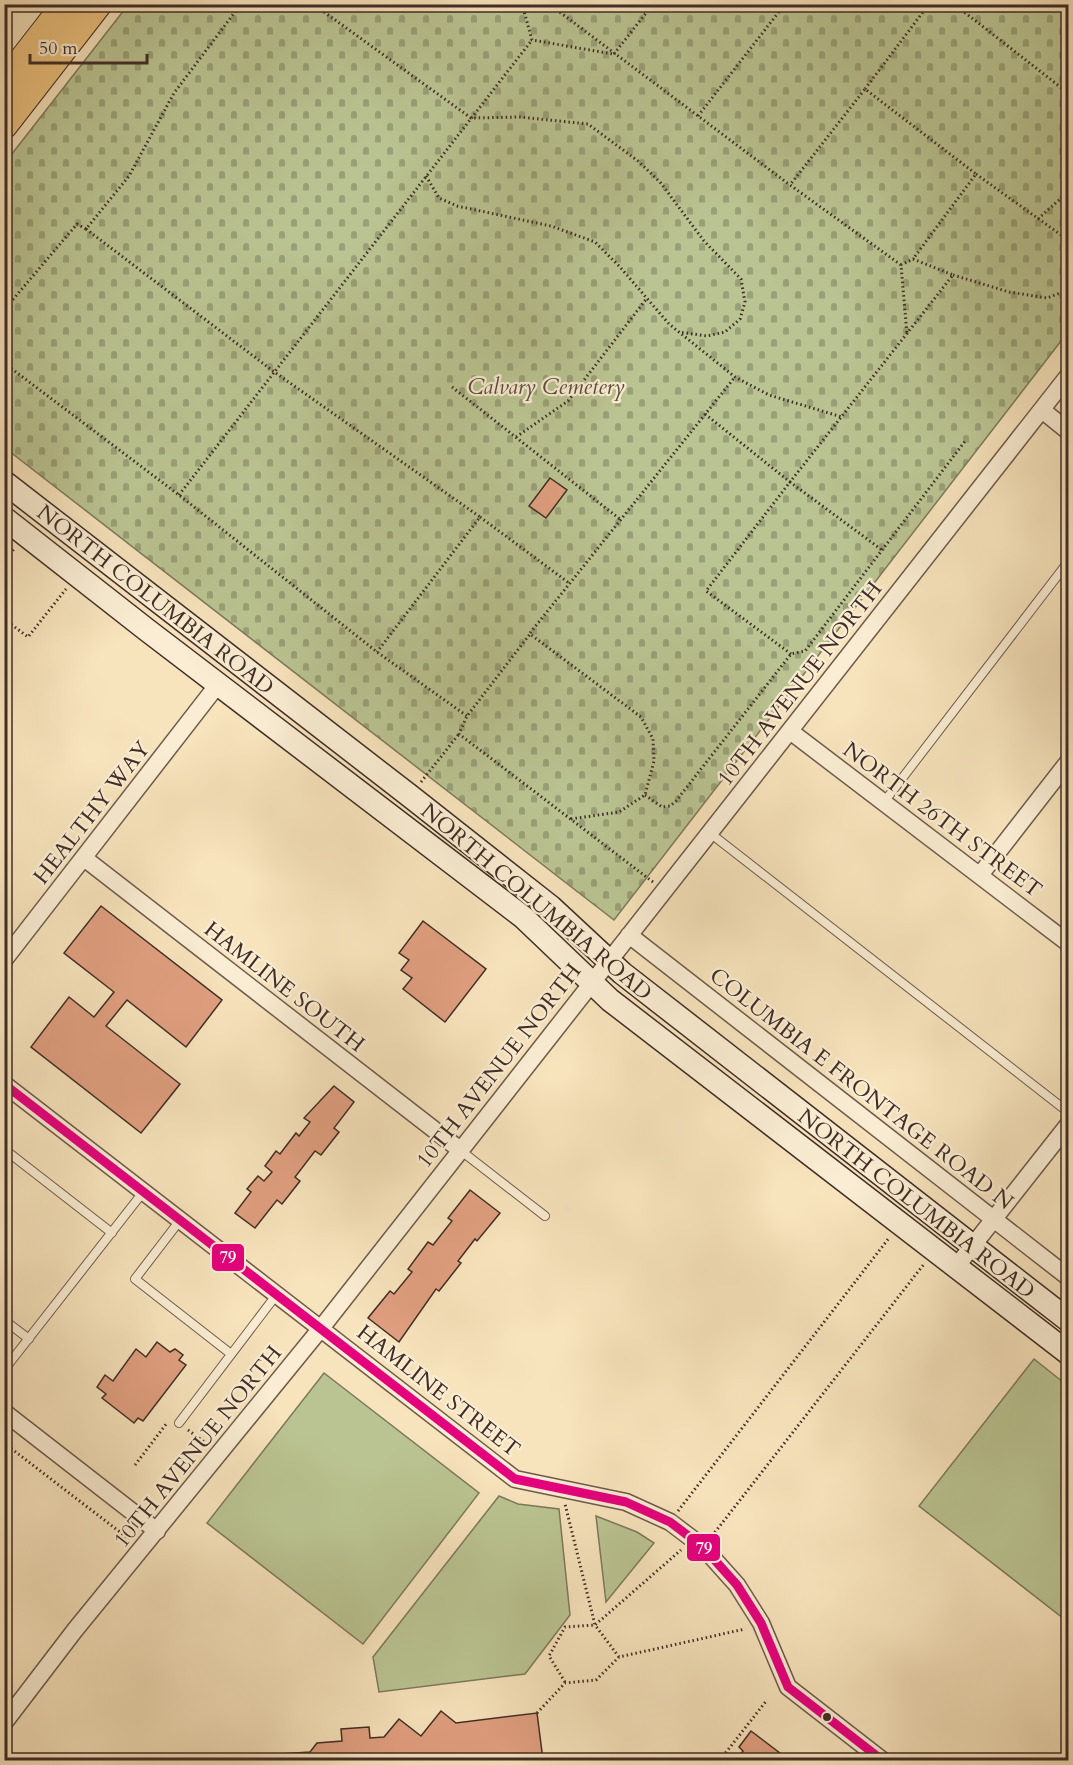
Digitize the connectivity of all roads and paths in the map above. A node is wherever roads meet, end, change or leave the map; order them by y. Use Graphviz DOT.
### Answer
graph roads {
  1 [pos="66,4"];
  2 [pos="98,4"];
  3 [pos="241,4"];
  4 [pos="313,4"];
  5 [pos="522,4"];
  6 [pos="549,4"];
  7 [pos="653,4"];
  8 [pos="785,4"];
  9 [pos="929,4"];
  10 [pos="954,4"];
  11 [pos="532,40"];
  12 [pos="614,54"];
  13 [pos="4,84"];
  14 [pos="865,89"];
  15 [pos="1068,93"];
  16 [pos="698,116"];
  17 [pos="471,118"];
  18 [pos="4,125"];
  19 [pos="976,174"];
  20 [pos="426,176"];
  21 [pos="790,185"];
  22 [pos="1068,192"];
  23 [pos="1038,219"];
  24 [pos="86,229"];
  25 [pos="1068,240"];
  26 [pos="913,259"];
  27 [pos="901,265"];
  28 [pos="953,275"];
  29 [pos="1068,290"];
  30 [pos="647,298"];
  31 [pos="4,310"];
  32 [pos="679,332"];
  33 [pos="907,334"];
  34 [pos="4,363"];
  35 [pos="273,371"];
  36 [pos="1068,376"];
  37 [pos="735,377"];
  38 [pos="452,387"];
  39 [pos="1042,410"];
  40 [pos="705,414"];
  41 [pos="842,417"];
  42 [pos="1068,431"];
  43 [pos="516,437"];
  44 [pos="966,440"];
  45 [pos="4,482"];
  46 [pos="790,482"];
  47 [pos="179,495"];
  48 [pos="480,517"];
  49 [pos="4,518"];
  50 [pos="621,520"];
  51 [pos="17,545"];
  52 [pos="882,550"];
  53 [pos="4,561"];
  54 [pos="1068,562"];
  55 [pos="569,583"];
  56 [pos="69,585"];
  57 [pos="4,619"];
  58 [pos="530,634"];
  59 [pos="377,652"];
  60 [pos="791,654"];
  61 [pos="212,692"];
  62 [pos="468,716"];
  63 [pos="790,731"];
  64 [pos="459,734"];
  65 [pos="1068,762"];
  66 [pos="645,795"];
  67 [pos="410,796"];
  68 [pos="884,802"];
  69 [pos="571,819"];
  70 [pos="710,833"];
  71 [pos="84,858"];
  72 [pos="980,875"];
  73 [pos="664,891"];
  74 [pos="629,935"];
  75 [pos="1068,941"];
  76 [pos="4,960"];
  77 [pos="609,961"];
  78 [pos="591,983"];
  79 [pos="4,1084"];
  80 [pos="1068,1112"];
  81 [pos="1068,1125"];
  82 [pos="4,1149"];
  83 [pos="459,1149"];
  84 [pos="144,1191"];
  85 [pos="544,1216"];
  86 [pos="181,1219"];
  87 [pos="994,1219"];
  88 [pos="893,1232"];
  89 [pos="112,1233"];
  90 [pos="973,1247"];
  91 [pos="928,1258"];
  92 [pos="956,1267"];
  93 [pos="1068,1277"];
  94 [pos="277,1293"];
  95 [pos="4,1320"];
  96 [pos="1068,1320"];
  97 [pos="322,1328"];
  98 [pos="29,1339"];
  99 [pos="1068,1353"];
  100 [pos="231,1354"];
  101 [pos="4,1370"];
  102 [pos="4,1412"];
  103 [pos="179,1423"];
  104 [pos="4,1443"];
  105 [pos="208,1445"];
  106 [pos="135,1465"];
  107 [pos="564,1487"];
  108 [pos="669,1522"];
  109 [pos="157,1531"];
  110 [pos="698,1544"];
  111 [pos="142,1549"];
  112 [pos="761,1623"];
  113 [pos="595,1625"];
  114 [pos="618,1657"];
  115 [pos="565,1683"];
  116 [pos="766,1700"];
  117 [pos="537,1713"];
  118 [pos="4,1723"];
  119 [pos="720,1761"];
  120 [pos="882,1761"];
  1 -- 13 [label="highway"];
  2 -- 18 [label="highway"];
  3 -- 24 [label="path"];
  4 -- 17 [label="path"];
  5 -- 11 [label="path"];
  6 -- 12 [label="path"];
  7 -- 12 [label="path"];
  8 -- 16 [label="path"];
  9 -- 14 [label="path"];
  10 -- 15 [label="path"];
  11 -- 12 [label="path"];
  11 -- 17 [label="path"];
  12 -- 16 [label="path"];
  14 -- 19 [label="path"];
  14 -- 21 [label="path"];
  16 -- 21 [label="path"];
  17 -- 20 [label="path"];
  17 -- 32 [label="path"];
  19 -- 23 [label="path"];
  19 -- 26 [label="path"];
  20 -- 30 [label="path"];
  20 -- 35 [label="path"];
  21 -- 27 [label="path"];
  22 -- 23 [label="path"];
  23 -- 25 [label="path"];
  24 -- 31 [label="path"];
  24 -- 35 [label="path"];
  26 -- 27 [label="path"];
  26 -- 28 [label="path"];
  27 -- 33 [label="path"];
  28 -- 29 [label="path"];
  28 -- 33 [label="path"];
  30 -- 32 [label="path"];
  30 -- 43 [label="path"];
  32 -- 37 [label="path"];
  33 -- 41 [label="path"];
  34 -- 47 [label="path"];
  35 -- 47 [label="path"];
  35 -- 48 [label="path"];
  36 -- 39 [label="street, 10TH AVENUE NORTH"];
  37 -- 40 [label="path"];
  37 -- 41 [label="path"];
  38 -- 43 [label="path"];
  39 -- 42 [label="street"];
  39 -- 63 [label="street, 10TH AVENUE NORTH"];
  40 -- 46 [label="path"];
  40 -- 50 [label="path"];
  41 -- 46 [label="path"];
  43 -- 50 [label="path"];
  44 -- 52 [label="path"];
  45 -- 67 [label="main road, NORTH COLUMBIA ROAD"];
  46 -- 52 [label="path"];
  46 -- 60 [label="path"];
  47 -- 59 [label="path"];
  48 -- 55 [label="path"];
  48 -- 59 [label="path"];
  49 -- 78 [label="main road, NORTH COLUMBIA ROAD"];
  50 -- 55 [label="path"];
  51 -- 53 [label="path"];
  52 -- 60 [label="path"];
  54 -- 68 [label="lane"];
  55 -- 58 [label="path"];
  56 -- 57 [label="path"];
  58 -- 62 [label="path"];
  58 -- 66 [label="path"];
  59 -- 62 [label="path"];
  60 -- 66 [label="path"];
  61 -- 71 [label="street, HEALTHY WAY"];
  62 -- 64 [label="path"];
  63 -- 68 [label="street, NORTH 26TH STREET"];
  63 -- 70 [label="street, 10TH AVENUE NORTH"];
  64 -- 67 [label="path"];
  64 -- 69 [label="path"];
  65 -- 72 [label="street"];
  66 -- 69 [label="path"];
  67 -- 77 [label="main road, NORTH COLUMBIA ROAD"];
  68 -- 72 [label="street, NORTH 26TH STREET"];
  69 -- 73 [label="path"];
  70 -- 73 [label="street, 10TH AVENUE NORTH"];
  70 -- 80 [label="lane"];
  71 -- 76 [label="street, HEALTHY WAY"];
  71 -- 83 [label="street, HAMLINE SOUTH"];
  72 -- 75 [label="street, NORTH 26TH STREET"];
  73 -- 74 [label="street, 10TH AVENUE NORTH"];
  74 -- 77 [label="street, 10TH AVENUE NORTH"];
  74 -- 87 [label="street, COLUMBIA E FRONTAGE ROAD N"];
  77 -- 78 [label="street, 10TH AVENUE NORTH"];
  77 -- 90 [label="main road, NORTH COLUMBIA ROAD"];
  78 -- 83 [label="street, 10TH AVENUE NORTH"];
  78 -- 92 [label="main road, NORTH COLUMBIA ROAD"];
  79 -- 84 [label="street, HAMLINE STREET"];
  81 -- 87 [label="street"];
  82 -- 89 [label="lane"];
  83 -- 85 [label="lane"];
  83 -- 97 [label="street, 10TH AVENUE NORTH"];
  84 -- 86 [label="street, HAMLINE STREET"];
  84 -- 89 [label="lane"];
  86 -- 94 [label="street, HAMLINE STREET"];
  86 -- 100 [label="lane"];
  87 -- 90 [label="street"];
  87 -- 93 [label="street, COLUMBIA E FRONTAGE ROAD N"];
  88 -- 108 [label="path"];
  89 -- 98 [label="lane"];
  90 -- 92 [label="street"];
  90 -- 96 [label="main road, NORTH COLUMBIA ROAD"];
  91 -- 110 [label="path"];
  92 -- 99 [label="main road, NORTH COLUMBIA ROAD"];
  94 -- 97 [label="street, HAMLINE STREET"];
  94 -- 100 [label="lane"];
  95 -- 98 [label="lane"];
  97 -- 107 [label="street, HAMLINE STREET"];
  97 -- 109 [label="street, 10TH AVENUE NORTH"];
  98 -- 101 [label="lane"];
  100 -- 103 [label="lane"];
  102 -- 109 [label="street"];
  103 -- 105 [label="path"];
  103 -- 106 [label="path"];
  104 -- 111 [label="path"];
  107 -- 108 [label="street, HAMLINE STREET"];
  107 -- 113 [label="path"];
  108 -- 110 [label="street, HAMLINE STREET"];
  109 -- 111 [label="street, 10TH AVENUE NORTH"];
  110 -- 112 [label="street, HAMLINE STREET"];
  110 -- 113 [label="path"];
  111 -- 118 [label="street, 10TH AVENUE NORTH"];
  112 -- 114 [label="path"];
  112 -- 120 [label="street, HAMLINE STREET"];
  113 -- 114 [label="path"];
  113 -- 115 [label="path"];
  114 -- 115 [label="path"];
  115 -- 117 [label="path"];
  116 -- 119 [label="path"];
}
